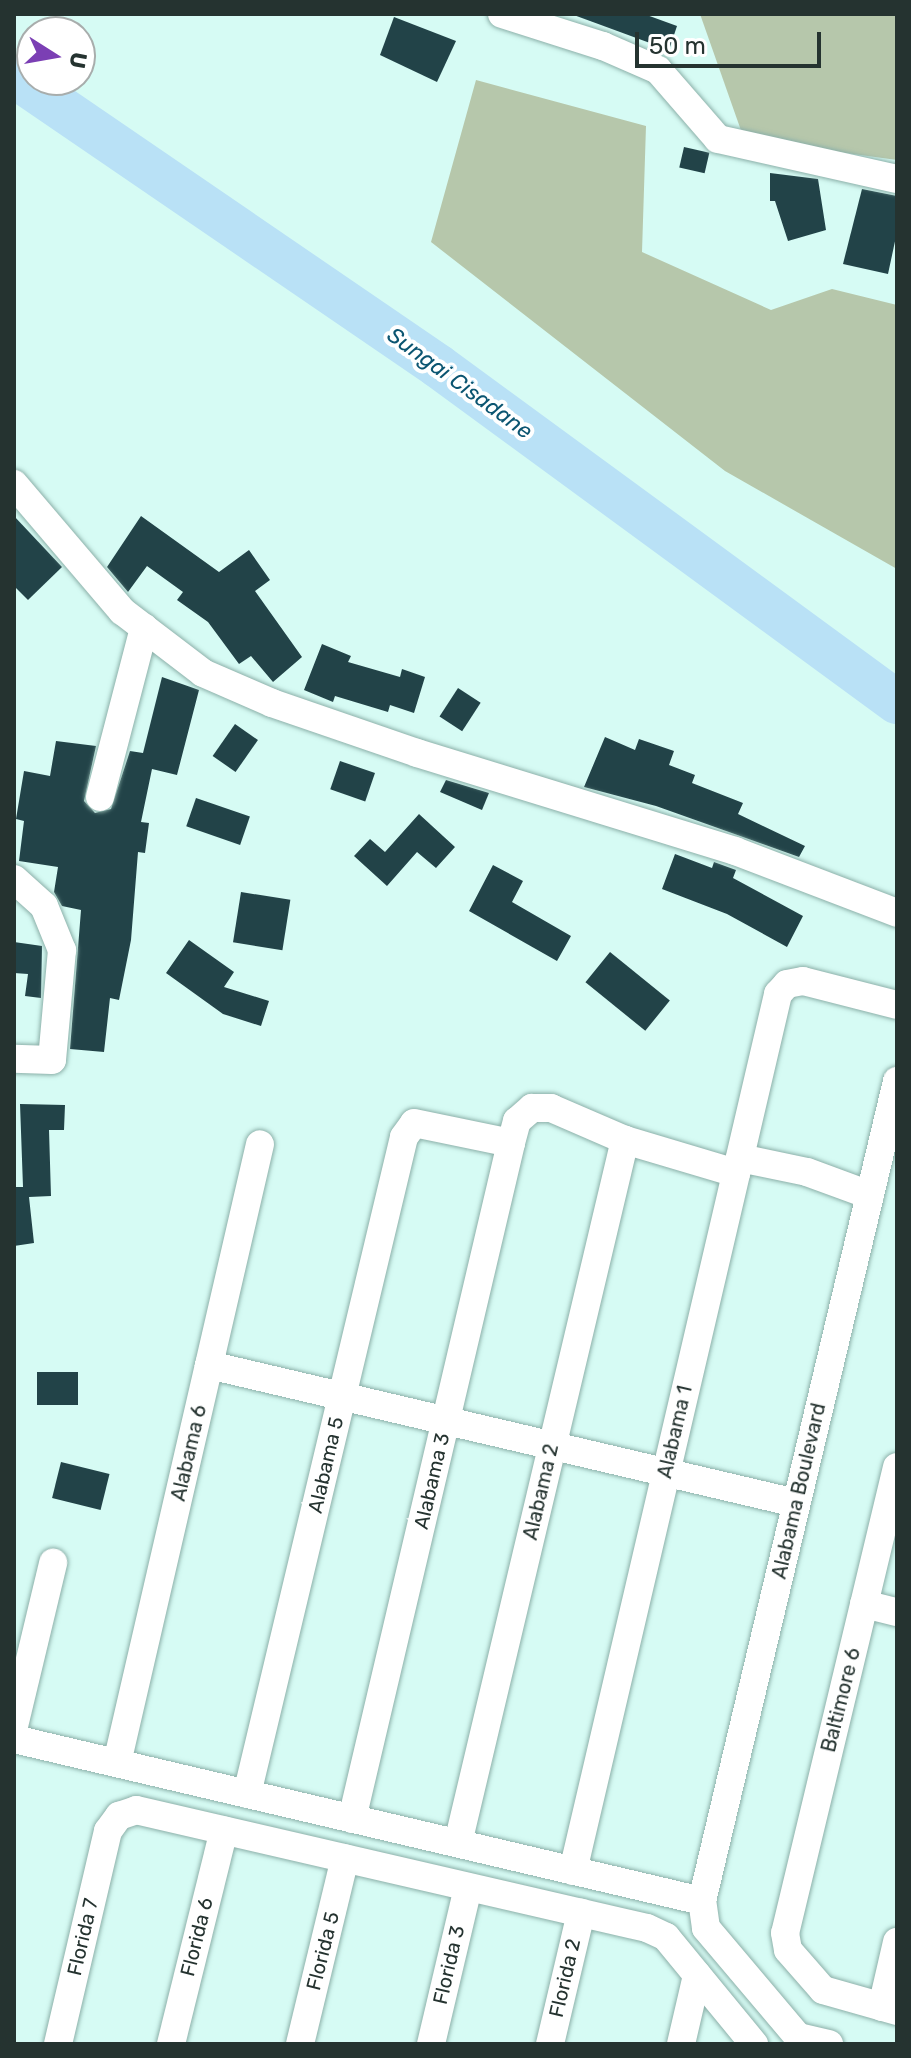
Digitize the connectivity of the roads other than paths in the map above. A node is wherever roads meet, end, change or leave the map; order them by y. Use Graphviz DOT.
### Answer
graph roads {
  1 [pos="502,14"];
  2 [pos="897,179"];
  3 [pos="14,484"];
  4 [pos="144,628"];
  5 [pos="100,797"];
  6 [pos="14,879"];
  7 [pos="897,913"];
  8 [pos="897,1005"];
  9 [pos="14,1059"];
  10 [pos="897,1081"];
  11 [pos="625,1140"];
  12 [pos="511,1143"];
  13 [pos="260,1144"];
  14 [pos="738,1166"];
  15 [pos="870,1195"];
  16 [pos="209,1365"];
  17 [pos="342,1396"];
  18 [pos="446,1421"];
  19 [pos="552,1446"];
  20 [pos="897,1467"];
  21 [pos="666,1473"];
  22 [pos="796,1503"];
  23 [pos="53,1563"];
  24 [pos="864,1604"];
  25 [pos="897,1612"];
  26 [pos="14,1726"];
  27 [pos="14,1739"];
  28 [pos="117,1763"];
  29 [pos="247,1794"];
  30 [pos="352,1819"];
  31 [pos="224,1830"];
  32 [pos="458,1843"];
  33 [pos="345,1858"];
  34 [pos="573,1871"];
  35 [pos="468,1887"];
  36 [pos="702,1901"];
  37 [pos="581,1913"];
  38 [pos="897,1942"];
  39 [pos="697,1975"];
  40 [pos="889,2009"];
  41 [pos="801,2040"];
  42 [pos="58,2044"];
  43 [pos="171,2044"];
  44 [pos="300,2044"];
  45 [pos="431,2044"];
  46 [pos="550,2044"];
  47 [pos="681,2044"];
  48 [pos="754,2044"];
  49 [pos="829,2044"];
  1 -- 2 [label="street"];
  3 -- 4 [label="street"];
  4 -- 5 [label="street"];
  4 -- 7 [label="street"];
  6 -- 9 [label="street"];
  8 -- 14 [label="street, Alabama 1"];
  10 -- 15 [label="street, Alabama Boulevard"];
  11 -- 12 [label="street, Alabama 3"];
  11 -- 14 [label="street, Alabama 3"];
  11 -- 19 [label="street, Alabama 2"];
  12 -- 17 [label="street, Alabama 5"];
  12 -- 18 [label="street, Alabama 3"];
  13 -- 16 [label="street, Alabama 6"];
  14 -- 15 [label="street, Alabama 3"];
  14 -- 21 [label="street, Alabama 1"];
  15 -- 22 [label="street, Alabama Boulevard"];
  16 -- 17 [label="street"];
  16 -- 28 [label="street, Alabama 6"];
  17 -- 18 [label="street"];
  17 -- 29 [label="street, Alabama 5"];
  18 -- 19 [label="street"];
  18 -- 30 [label="street, Alabama 3"];
  19 -- 21 [label="street"];
  19 -- 32 [label="street, Alabama 2"];
  20 -- 24 [label="street, Baltimore 6"];
  21 -- 22 [label="street"];
  21 -- 34 [label="street, Alabama 1"];
  22 -- 36 [label="street, Alabama Boulevard"];
  23 -- 26 [label="street"];
  24 -- 25 [label="street"];
  24 -- 40 [label="street, Baltimore 6"];
  27 -- 28 [label="street"];
  28 -- 29 [label="street"];
  29 -- 30 [label="street"];
  30 -- 32 [label="street"];
  31 -- 33 [label="street"];
  31 -- 42 [label="street, Florida 7"];
  31 -- 43 [label="street, Florida 6"];
  32 -- 34 [label="street"];
  33 -- 35 [label="street"];
  33 -- 44 [label="street, Florida 5"];
  34 -- 36 [label="street"];
  35 -- 37 [label="street"];
  35 -- 45 [label="street, Florida 3"];
  36 -- 41 [label="street"];
  37 -- 39 [label="street"];
  37 -- 46 [label="street, Florida 2"];
  38 -- 40 [label="street"];
  39 -- 47 [label="street"];
  39 -- 48 [label="street"];
  41 -- 49 [label="street"];
}
